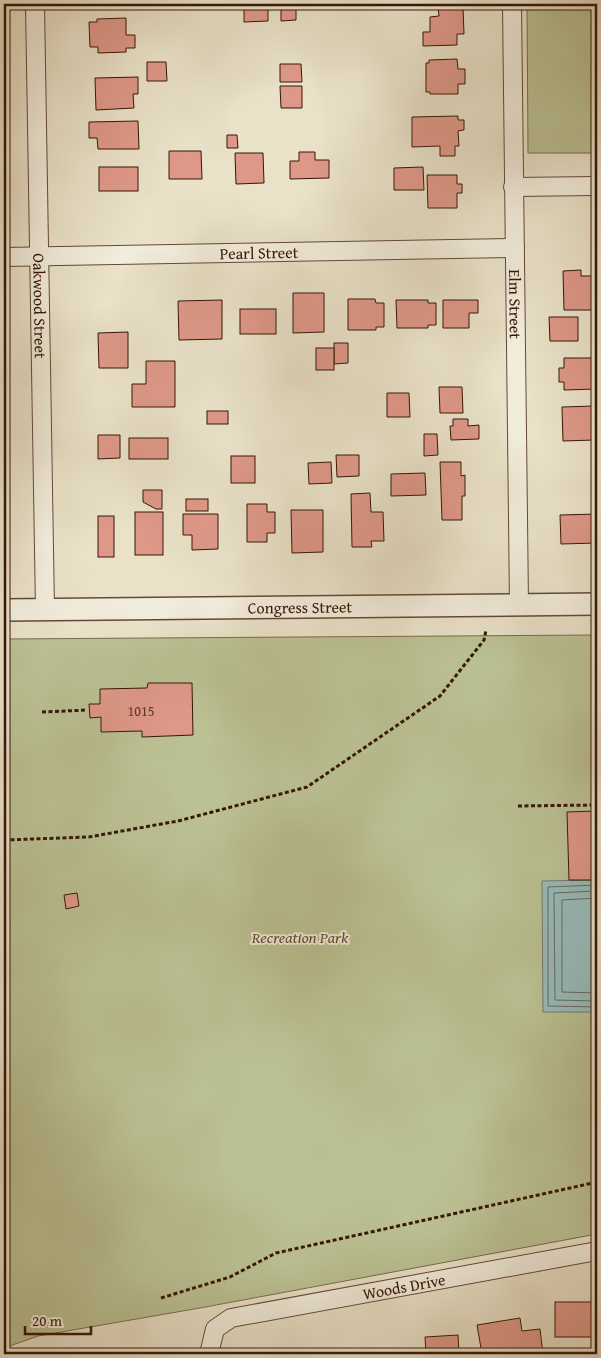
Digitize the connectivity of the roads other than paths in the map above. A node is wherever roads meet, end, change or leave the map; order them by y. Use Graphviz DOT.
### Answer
graph roads {
  1 [pos="36,4"];
  2 [pos="512,4"];
  3 [pos="597,186"];
  4 [pos="513,187"];
  5 [pos="515,248"];
  6 [pos="4,257"];
  7 [pos="40,257"];
  8 [pos="519,604"];
  9 [pos="597,604"];
  10 [pos="4,610"];
  11 [pos="45,610"];
  12 [pos="597,1251"];
  13 [pos="209,1354"];
  1 -- 7 [label="street, Oakwood Street"];
  2 -- 4 [label="street, Elm Street"];
  3 -- 4 [label="street"];
  4 -- 5 [label="street, Elm Street"];
  5 -- 7 [label="street, Pearl Street"];
  5 -- 8 [label="street, Elm Street"];
  6 -- 7 [label="street, Pearl Street"];
  7 -- 11 [label="street, Oakwood Street"];
  8 -- 9 [label="street, Congress Street"];
  8 -- 11 [label="street, Congress Street"];
  10 -- 11 [label="street, Congress Street"];
  12 -- 13 [label="street, Woods Drive"];
}
